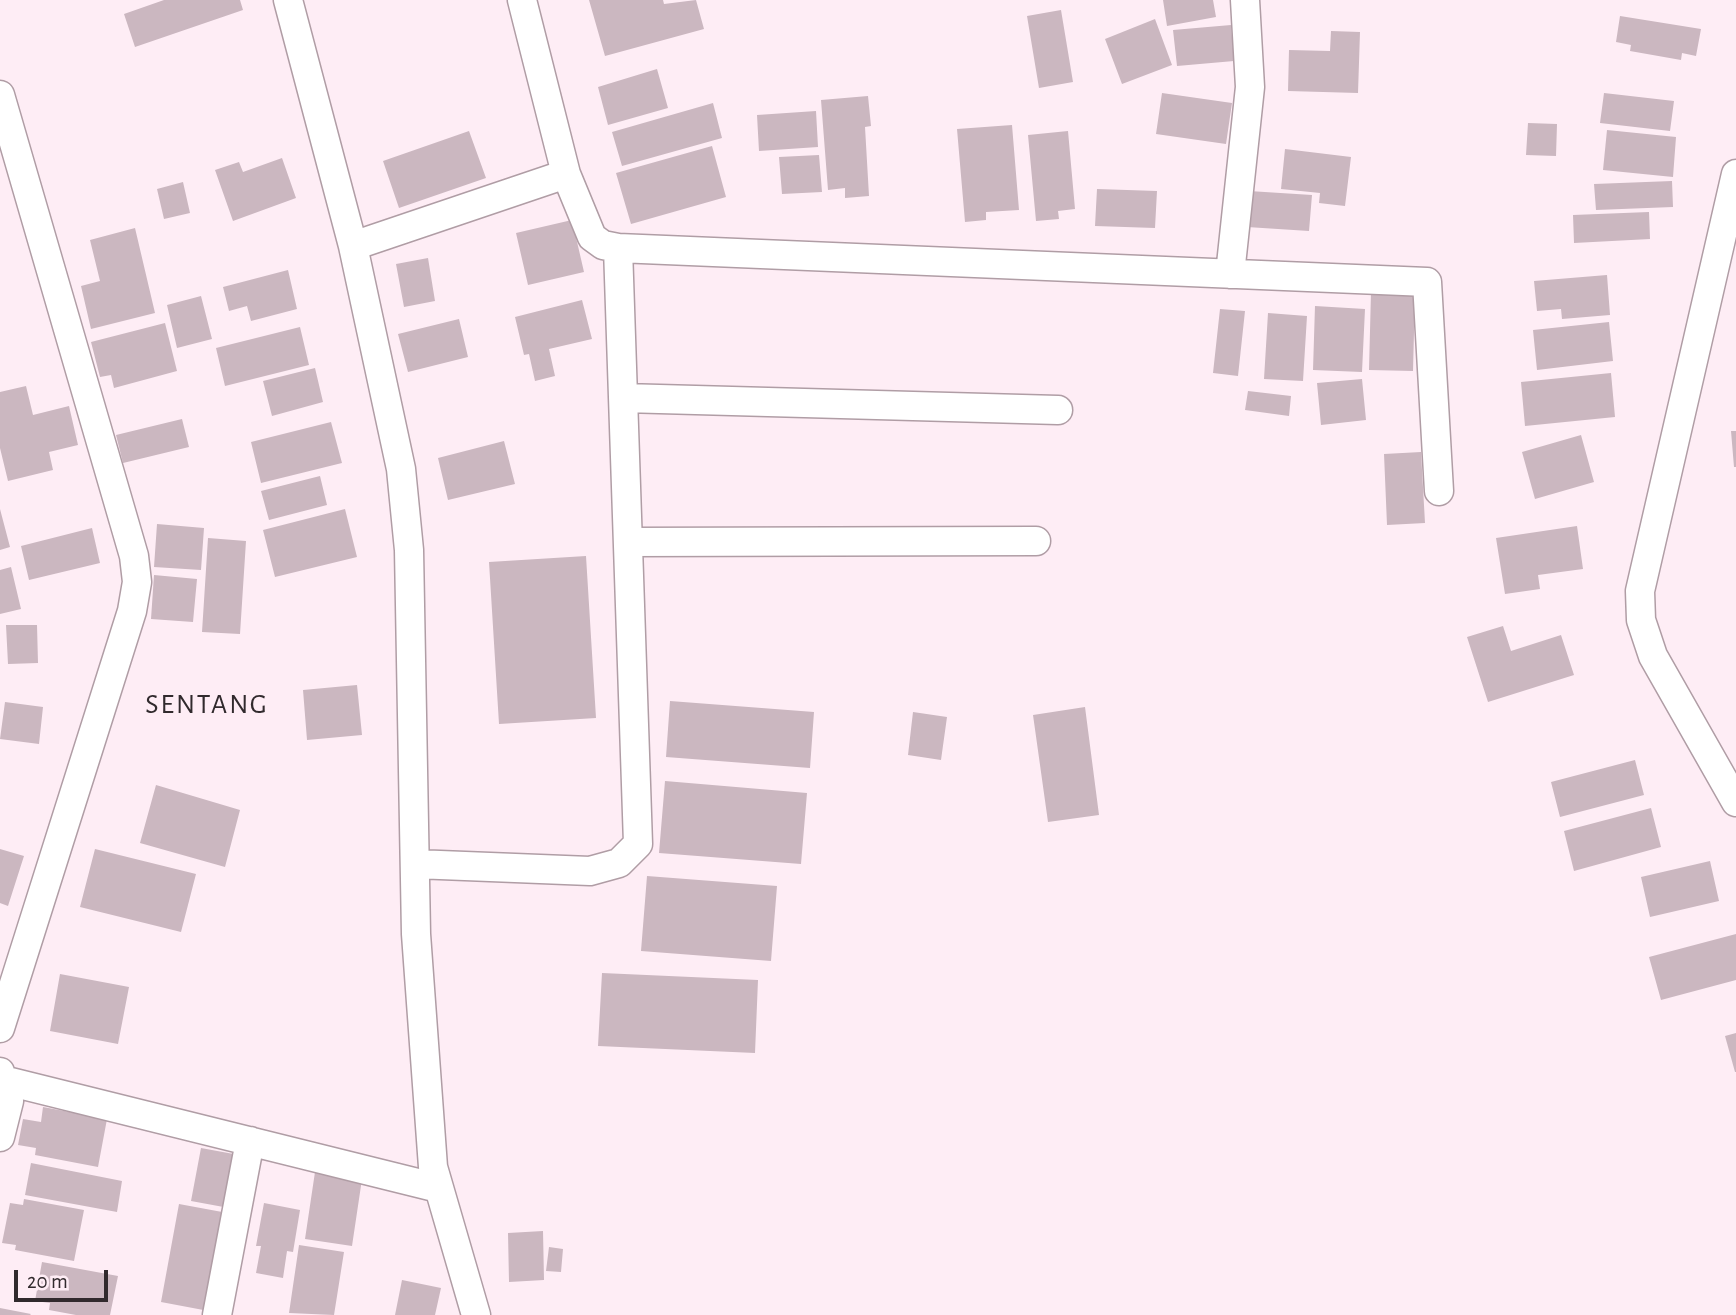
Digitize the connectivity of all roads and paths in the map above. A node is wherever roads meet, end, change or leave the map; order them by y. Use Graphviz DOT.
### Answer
graph roads {
  1 [pos="288,0"];
  2 [pos="522,0"];
  3 [pos="1245,0"];
  4 [pos="0,95"];
  5 [pos="566,174"];
  6 [pos="1736,174"];
  7 [pos="353,246"];
  8 [pos="618,248"];
  9 [pos="1230,274"];
  10 [pos="623,398"];
  11 [pos="1058,410"];
  12 [pos="1439,491"];
  13 [pos="1035,541"];
  14 [pos="628,542"];
  15 [pos="1736,802"];
  16 [pos="415,864"];
  17 [pos="0,1028"];
  18 [pos="1,1076"];
  19 [pos="0,1137"];
  20 [pos="250,1141"];
  21 [pos="438,1188"];
  22 [pos="217,1315"];
  23 [pos="476,1315"];
  1 -- 7 [label="street"];
  2 -- 5 [label="street"];
  3 -- 9 [label="street"];
  4 -- 17 [label="street"];
  5 -- 7 [label="street"];
  5 -- 8 [label="street"];
  6 -- 15 [label="street"];
  7 -- 16 [label="street"];
  8 -- 9 [label="street"];
  8 -- 10 [label="street"];
  9 -- 12 [label="street"];
  10 -- 11 [label="street"];
  10 -- 14 [label="street"];
  13 -- 14 [label="street"];
  14 -- 16 [label="street"];
  16 -- 21 [label="street"];
  18 -- 19 [label="street"];
  18 -- 20 [label="street"];
  20 -- 21 [label="street"];
  20 -- 22 [label="street"];
  21 -- 23 [label="street"];
}
